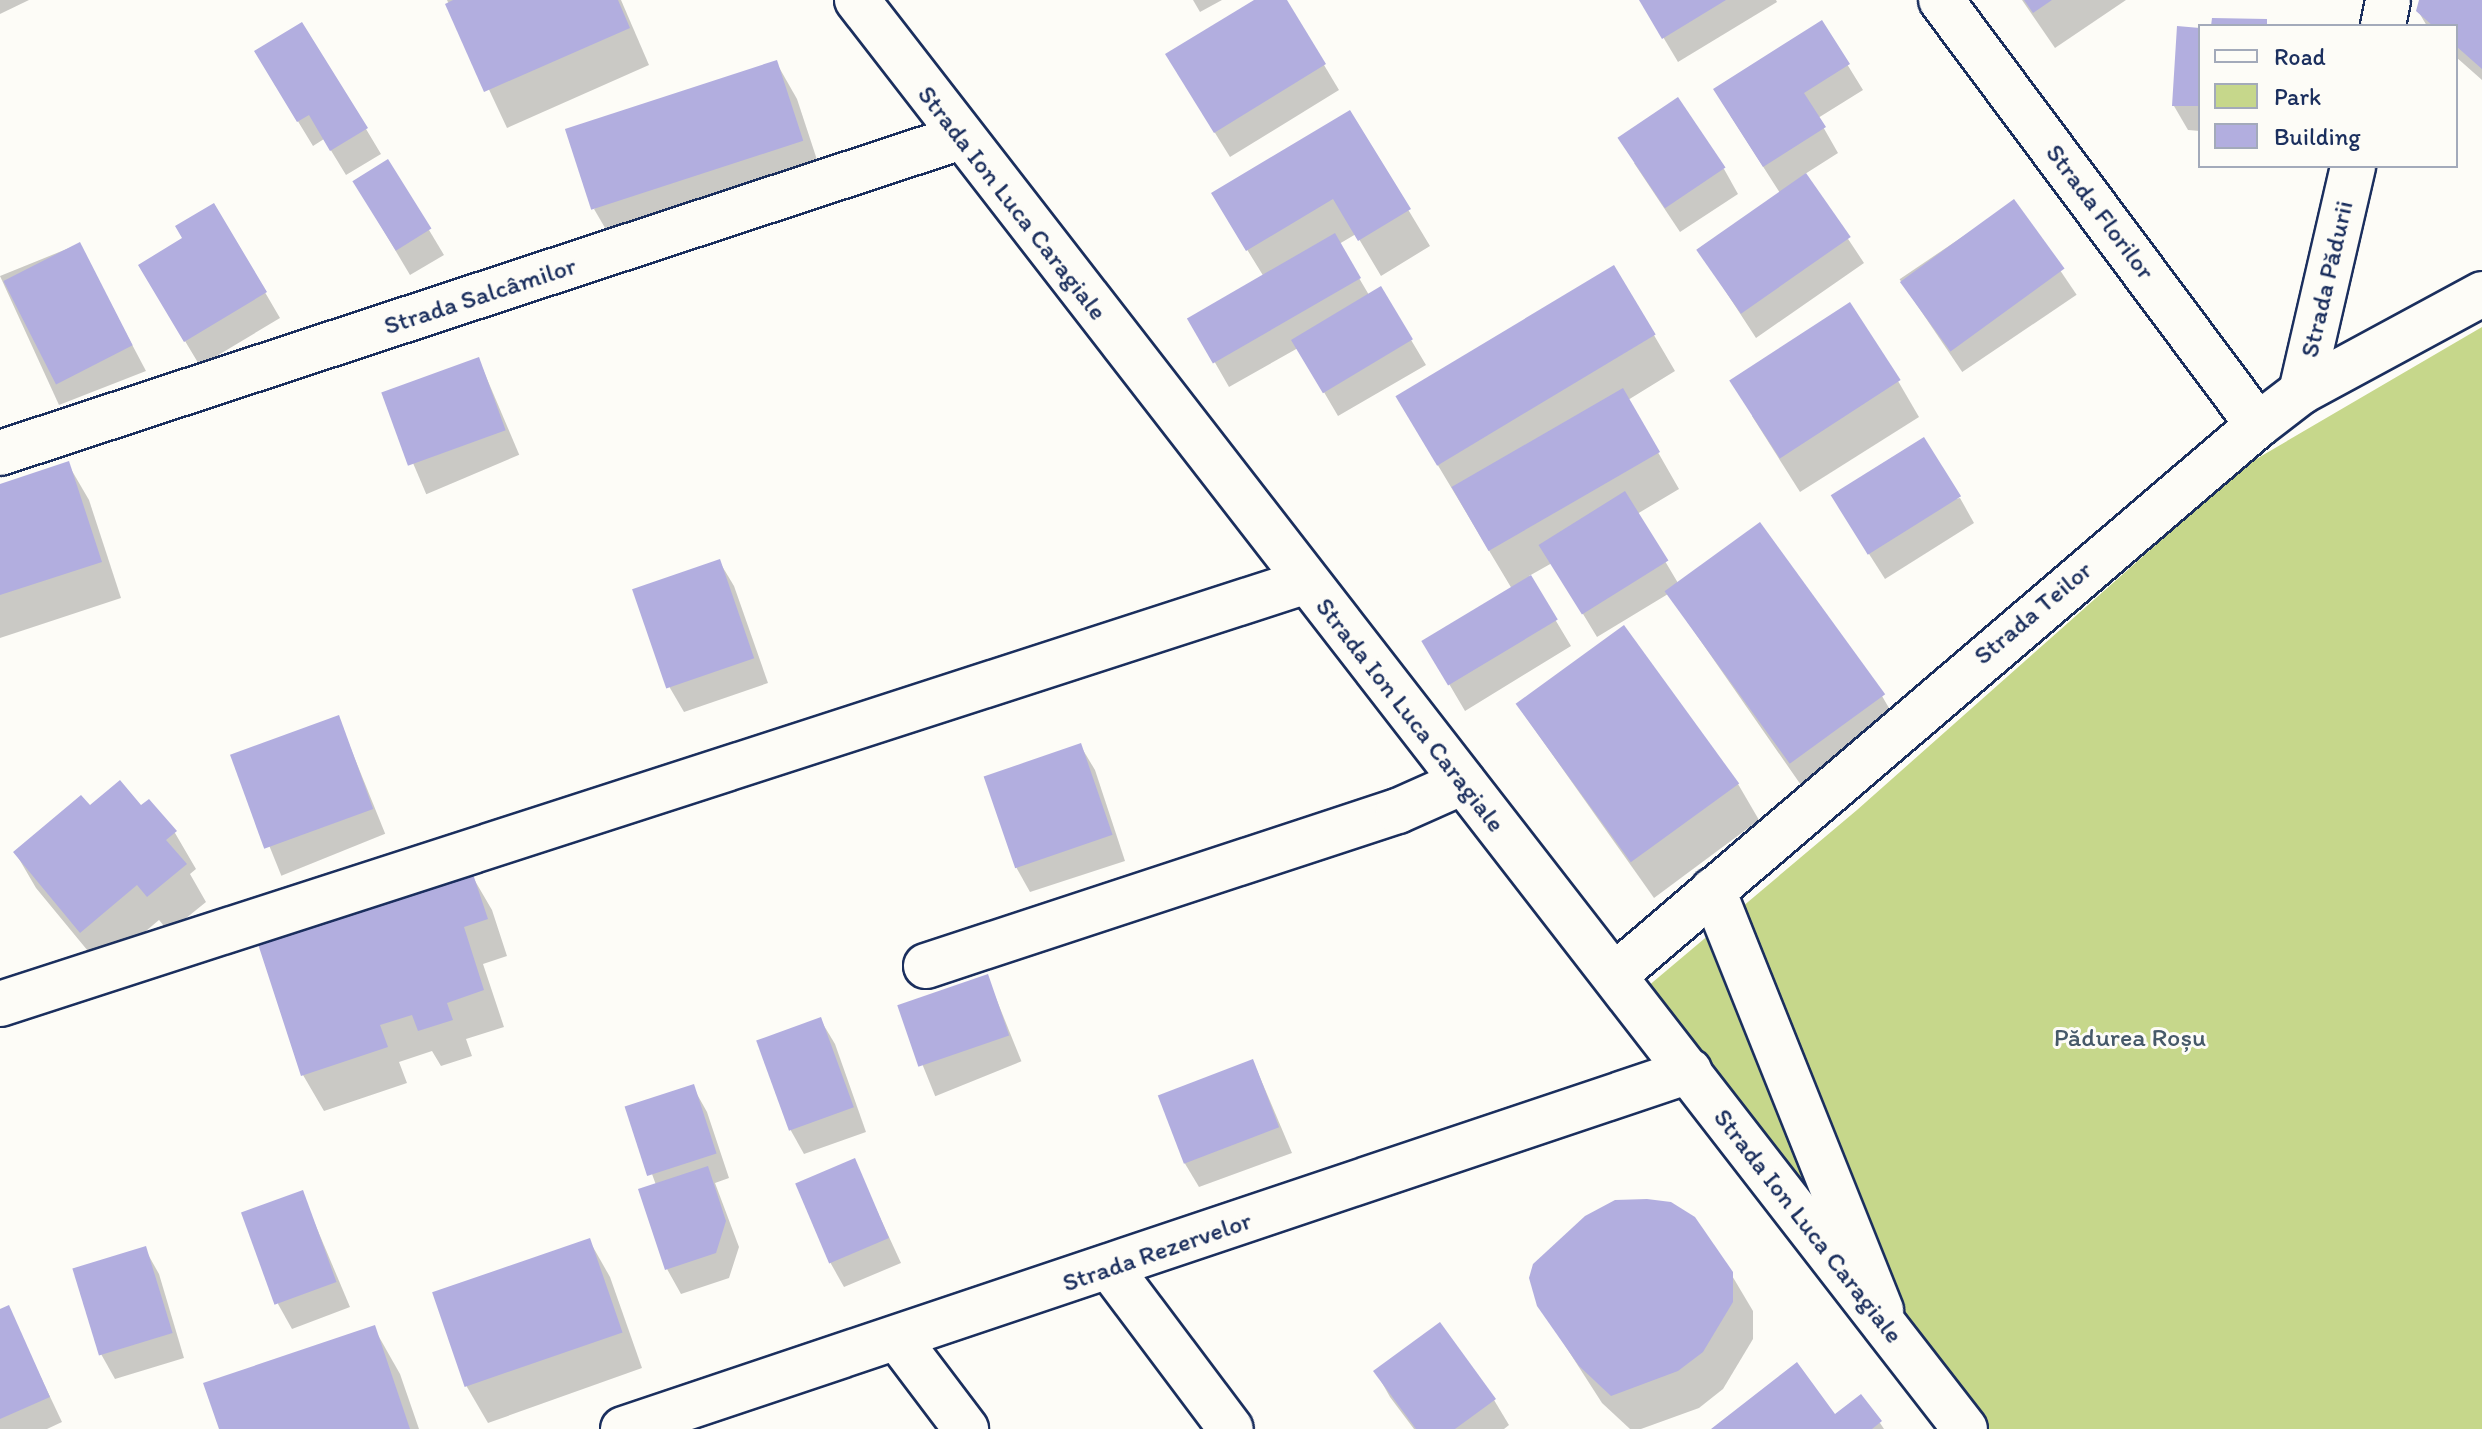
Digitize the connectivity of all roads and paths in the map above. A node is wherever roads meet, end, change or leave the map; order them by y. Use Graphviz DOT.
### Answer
graph roads {
  1 [pos="857,0"];
  2 [pos="1941,0"];
  3 [pos="2388,0"];
  4 [pos="2383,24"];
  5 [pos="961,137"];
  6 [pos="2353,168"];
  7 [pos="2482,294"];
  8 [pos="2301,392"];
  9 [pos="2258,425"];
  10 [pos="0,453"];
  11 [pos="1304,582"];
  12 [pos="1463,782"];
  13 [pos="1713,890"];
  14 [pos="926,966"];
  15 [pos="1615,975"];
  16 [pos="0,1004"];
  17 [pos="1689,1071"];
  18 [pos="1110,1268"];
  19 [pos="1888,1330"];
  20 [pos="898,1339"];
  21 [pos="703,1417"];
  22 [pos="623,1429"];
  23 [pos="966,1429"];
  24 [pos="1231,1429"];
  25 [pos="1965,1429"];
  1 -- 5 [label="street, Strada Ion Luca Caragiale"];
  2 -- 9 [label="street, Strada Florilor"];
  3 -- 4 [label="street"];
  5 -- 10 [label="street, Strada Salcâmilor"];
  5 -- 11 [label="street, Strada Ion Luca Caragiale"];
  6 -- 8 [label="street, Strada Pădurii"];
  7 -- 8 [label="street, Strada Teilor"];
  8 -- 9 [label="street, Strada Teilor"];
  9 -- 13 [label="street, Strada Teilor"];
  11 -- 12 [label="street, Strada Ion Luca Caragiale"];
  11 -- 16 [label="street"];
  12 -- 14 [label="street"];
  12 -- 15 [label="street, Strada Ion Luca Caragiale"];
  13 -- 15 [label="street, Strada Teilor"];
  13 -- 19 [label="street"];
  15 -- 17 [label="street, Strada Ion Luca Caragiale"];
  17 -- 18 [label="street, Strada Rezervelor"];
  17 -- 19 [label="street, Strada Ion Luca Caragiale"];
  18 -- 20 [label="street, Strada Rezervelor"];
  18 -- 24 [label="street"];
  19 -- 25 [label="street, Strada Ion Luca Caragiale"];
  20 -- 21 [label="street, Strada Rezervelor"];
  20 -- 23 [label="street"];
  21 -- 22 [label="street, Strada Rezervelor"];
}
